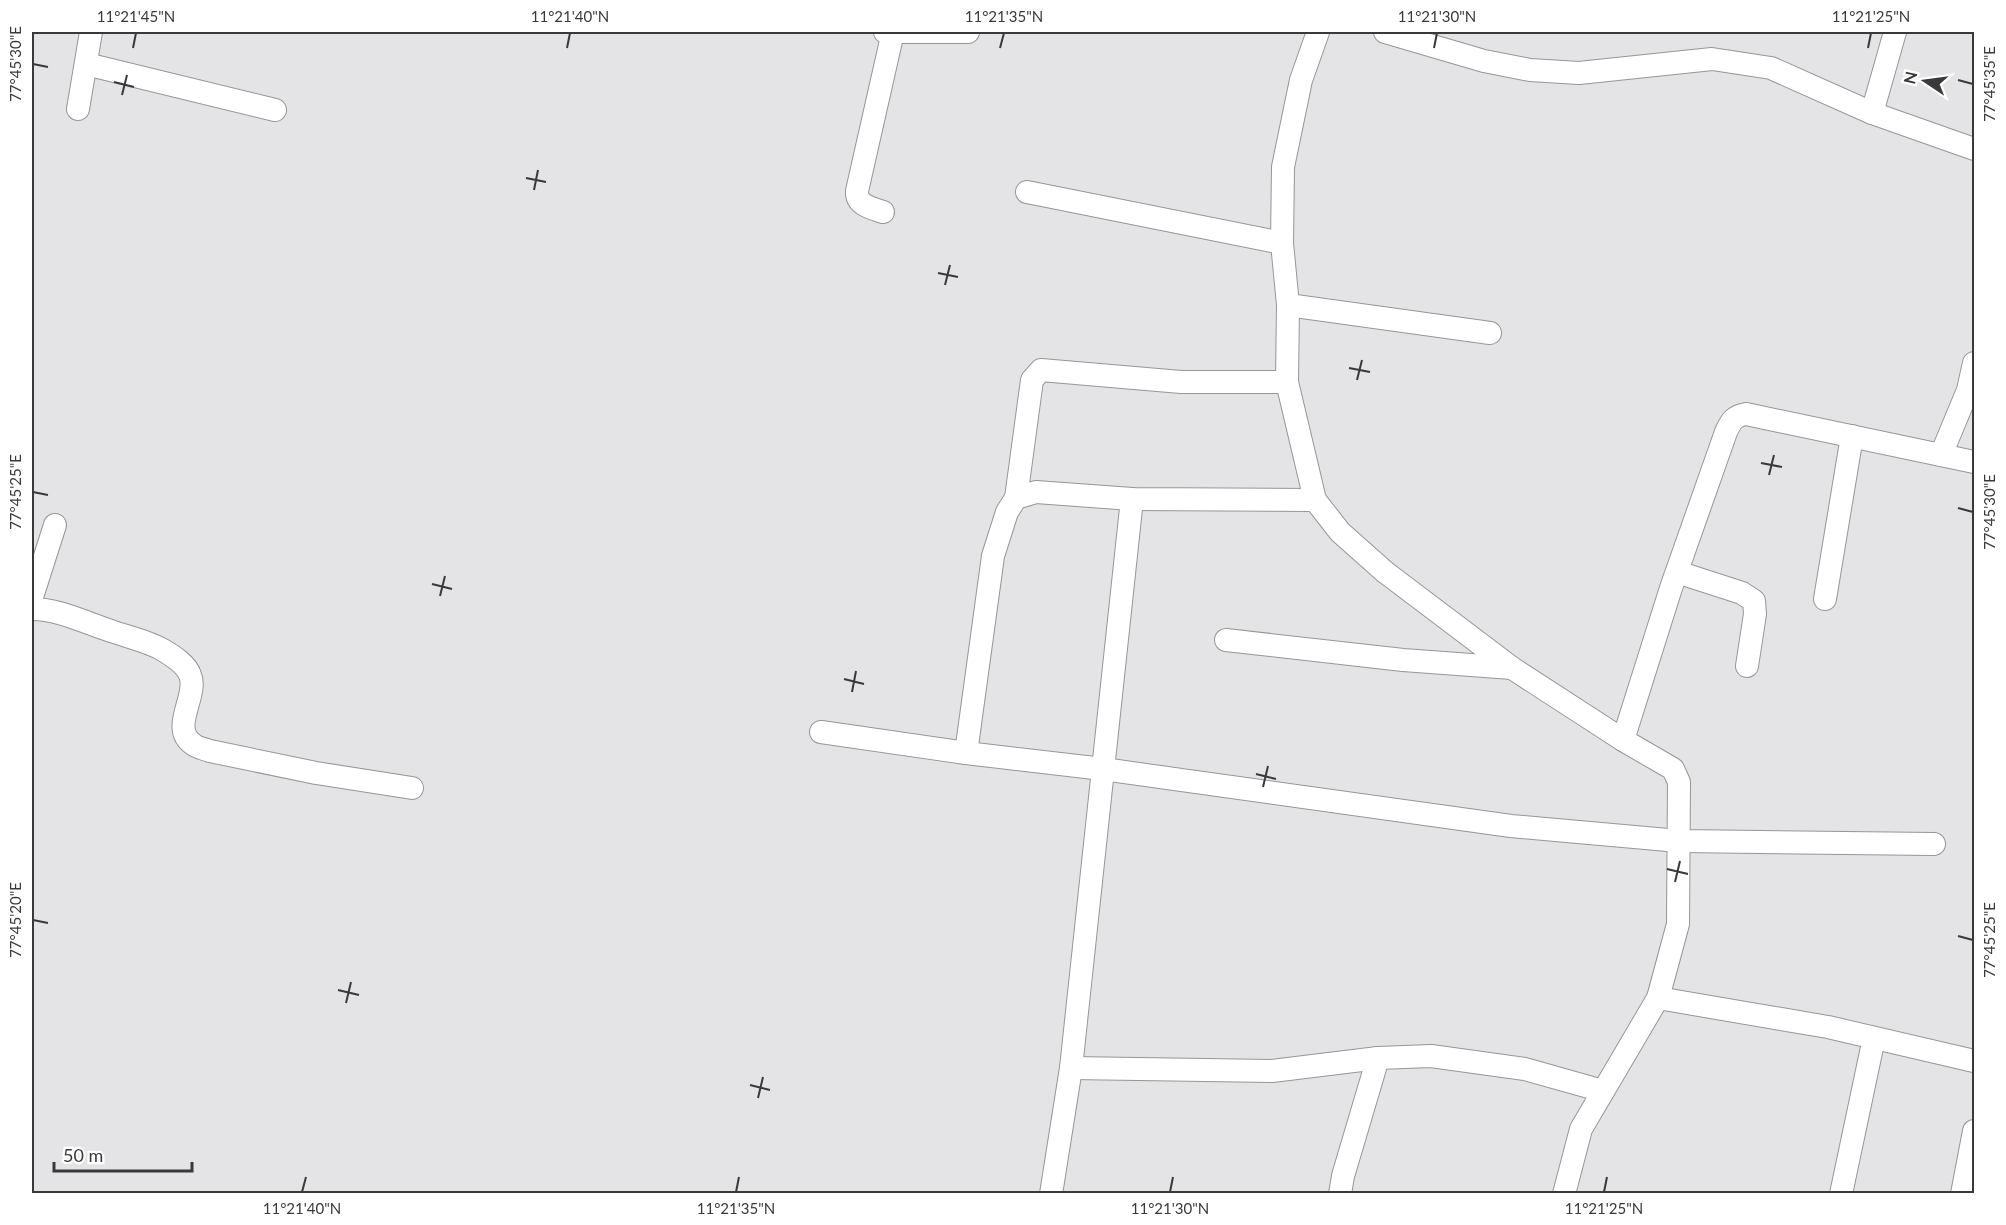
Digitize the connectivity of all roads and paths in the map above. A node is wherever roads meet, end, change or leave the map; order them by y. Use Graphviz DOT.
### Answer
graph roads {
  1 [pos="91,32"];
  2 [pos="885,32"];
  3 [pos="893,32"];
  4 [pos="968,32"];
  5 [pos="1318,32"];
  6 [pos="1385,32"];
  7 [pos="1895,32"];
  8 [pos="86,64"];
  9 [pos="78,109"];
  10 [pos="275,110"];
  11 [pos="1872,113"];
  12 [pos="1974,149"];
  13 [pos="1027,192"];
  14 [pos="883,212"];
  15 [pos="1282,243"];
  16 [pos="1288,305"];
  17 [pos="1490,333"];
  18 [pos="1974,363"];
  19 [pos="1287,382"];
  20 [pos="1852,436"];
  21 [pos="1941,455"];
  22 [pos="1974,462"];
  23 [pos="1016,498"];
  24 [pos="1131,499"];
  25 [pos="1315,500"];
  26 [pos="55,525"];
  27 [pos="38,554"];
  28 [pos="1677,573"];
  29 [pos="32,597"];
  30 [pos="1825,599"];
  31 [pos="32,609"];
  32 [pos="1226,640"];
  33 [pos="1747,666"];
  34 [pos="1512,668"];
  35 [pos="821,732"];
  36 [pos="1623,740"];
  37 [pos="966,753"];
  38 [pos="1103,769"];
  39 [pos="412,788"];
  40 [pos="1679,841"];
  41 [pos="1934,843"];
  42 [pos="1658,998"];
  43 [pos="1874,1038"];
  44 [pos="1378,1058"];
  45 [pos="1974,1061"];
  46 [pos="1071,1068"];
  47 [pos="1603,1091"];
  48 [pos="1974,1131"];
  49 [pos="1051,1194"];
  50 [pos="1340,1194"];
  51 [pos="1564,1194"];
  52 [pos="1841,1194"];
  53 [pos="1962,1194"];
  1 -- 8 [label="street"];
  2 -- 3 [label="street"];
  3 -- 4 [label="street"];
  3 -- 14 [label="street"];
  5 -- 15 [label="street"];
  6 -- 11 [label="street"];
  7 -- 11 [label="street"];
  8 -- 9 [label="street"];
  8 -- 10 [label="street"];
  11 -- 12 [label="street"];
  13 -- 15 [label="street"];
  15 -- 16 [label="street"];
  16 -- 17 [label="street"];
  16 -- 19 [label="street"];
  18 -- 21 [label="street"];
  19 -- 23 [label="street"];
  19 -- 25 [label="street"];
  20 -- 21 [label="street"];
  20 -- 28 [label="street"];
  20 -- 30 [label="street"];
  21 -- 22 [label="street"];
  23 -- 24 [label="street"];
  23 -- 37 [label="street"];
  24 -- 25 [label="street"];
  24 -- 38 [label="street"];
  25 -- 34 [label="street"];
  26 -- 27 [label="street"];
  27 -- 29 [label="street"];
  28 -- 33 [label="street"];
  28 -- 36 [label="street"];
  31 -- 39 [label="street"];
  32 -- 34 [label="street"];
  34 -- 36 [label="street"];
  35 -- 37 [label="street"];
  36 -- 40 [label="street"];
  37 -- 38 [label="street"];
  38 -- 40 [label="street"];
  38 -- 46 [label="street"];
  40 -- 41 [label="street"];
  40 -- 42 [label="street"];
  42 -- 43 [label="street"];
  42 -- 47 [label="street"];
  43 -- 45 [label="street"];
  43 -- 52 [label="street"];
  44 -- 46 [label="street"];
  44 -- 47 [label="street"];
  44 -- 50 [label="street"];
  46 -- 49 [label="street"];
  47 -- 51 [label="street"];
  48 -- 53 [label="street"];
}
